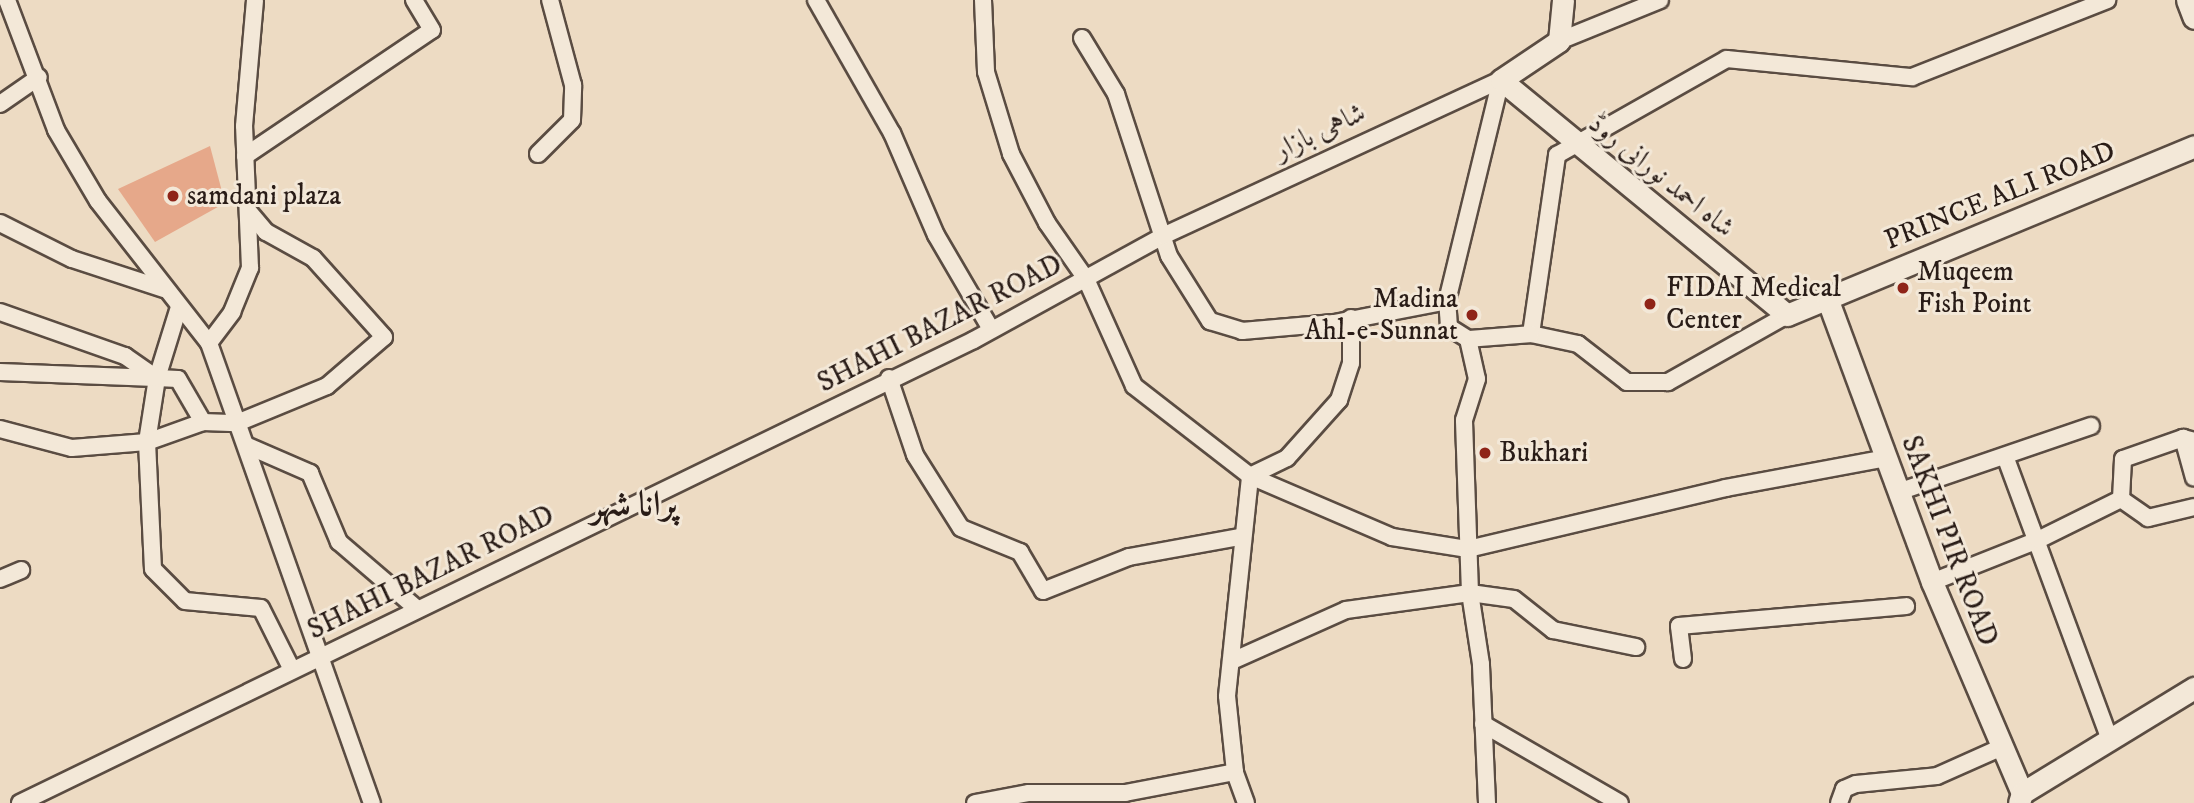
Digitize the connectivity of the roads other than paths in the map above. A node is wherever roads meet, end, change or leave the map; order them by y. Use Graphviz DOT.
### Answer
graph roads {
  1 [pos="7,0"];
  2 [pos="254,0"];
  3 [pos="414,0"];
  4 [pos="550,0"];
  5 [pos="816,0"];
  6 [pos="983,0"];
  7 [pos="1563,0"];
  8 [pos="1660,0"];
  9 [pos="2107,0"];
  10 [pos="2187,0"];
  11 [pos="2194,18"];
  12 [pos="1082,37"];
  13 [pos="1559,41"];
  14 [pos="38,77"];
  15 [pos="1501,79"];
  16 [pos="0,104"];
  17 [pos="1577,144"];
  18 [pos="2194,146"];
  19 [pos="538,153"];
  20 [pos="245,156"];
  21 [pos="250,213"];
  22 [pos="0,223"];
  23 [pos="1163,236"];
  24 [pos="1086,279"];
  25 [pos="164,289"];
  26 [pos="1827,298"];
  27 [pos="1447,301"];
  28 [pos="179,307"];
  29 [pos="0,312"];
  30 [pos="1787,315"];
  31 [pos="1351,318"];
  32 [pos="991,329"];
  33 [pos="1531,334"];
  34 [pos="1468,339"];
  35 [pos="209,343"];
  36 [pos="0,372"];
  37 [pos="157,378"];
  38 [pos="889,378"];
  39 [pos="203,422"];
  40 [pos="237,424"];
  41 [pos="2091,426"];
  42 [pos="0,429"];
  43 [pos="2189,439"];
  44 [pos="147,442"];
  45 [pos="248,446"];
  46 [pos="2005,456"];
  47 [pos="1886,458"];
  48 [pos="1250,475"];
  49 [pos="2194,478"];
  50 [pos="1898,492"];
  51 [pos="2121,499"];
  52 [pos="2194,507"];
  53 [pos="1240,537"];
  54 [pos="2038,540"];
  55 [pos="1468,550"];
  56 [pos="21,570"];
  57 [pos="0,579"];
  58 [pos="1933,582"];
  59 [pos="1470,593"];
  60 [pos="1906,606"];
  61 [pos="416,608"];
  62 [pos="1636,648"];
  63 [pos="318,657"];
  64 [pos="1682,659"];
  65 [pos="1232,661"];
  66 [pos="292,670"];
  67 [pos="2194,688"];
  68 [pos="1483,724"];
  69 [pos="2110,740"];
  70 [pos="2002,747"];
  71 [pos="1235,772"];
  72 [pos="1134,797"];
  73 [pos="2023,800"];
  74 [pos="20,803"];
  75 [pos="372,803"];
  76 [pos="975,803"];
  77 [pos="1246,803"];
  78 [pos="1487,803"];
  79 [pos="1620,803"];
  80 [pos="1839,803"];
  1 -- 14 [label="street"];
  2 -- 20 [label="street"];
  3 -- 20 [label="street"];
  4 -- 19 [label="street"];
  5 -- 32 [label="street"];
  6 -- 24 [label="street"];
  7 -- 13 [label="street"];
  8 -- 13 [label="street"];
  9 -- 17 [label="street"];
  10 -- 11 [label="street"];
  12 -- 23 [label="street"];
  13 -- 15 [label="street"];
  14 -- 16 [label="street"];
  14 -- 25 [label="street"];
  15 -- 17 [label="street, شاہ احمد نورانی روڈ"];
  15 -- 23 [label="street, شاہی بازار"];
  15 -- 27 [label="street"];
  17 -- 30 [label="street, شاہ احمد نورانی روڈ"];
  17 -- 33 [label="street"];
  18 -- 26 [label="street, PRINCE ALI ROAD"];
  20 -- 21 [label="street"];
  21 -- 35 [label="street"];
  21 -- 40 [label="street"];
  22 -- 25 [label="street"];
  23 -- 24 [label="street, SHAHI BAZAR ROAD"];
  23 -- 31 [label="street"];
  24 -- 32 [label="street, SHAHI BAZAR ROAD"];
  24 -- 48 [label="street"];
  25 -- 28 [label="street"];
  26 -- 30 [label="street, PRINCE ALI ROAD"];
  26 -- 47 [label="street, SAKHI PIR ROAD"];
  27 -- 31 [label="street"];
  27 -- 34 [label="street"];
  28 -- 35 [label="street"];
  28 -- 37 [label="street"];
  29 -- 37 [label="street"];
  30 -- 33 [label="street"];
  31 -- 48 [label="street"];
  32 -- 38 [label="street, SHAHI BAZAR ROAD"];
  33 -- 34 [label="street"];
  34 -- 55 [label="street"];
  35 -- 40 [label="street"];
  36 -- 37 [label="street"];
  37 -- 39 [label="street"];
  37 -- 44 [label="street"];
  38 -- 53 [label="street"];
  38 -- 61 [label="street, SHAHI BAZAR ROAD"];
  39 -- 40 [label="street"];
  39 -- 44 [label="street"];
  40 -- 45 [label="street"];
  41 -- 46 [label="street"];
  42 -- 44 [label="street"];
  43 -- 49 [label="street"];
  43 -- 51 [label="street"];
  44 -- 66 [label="street"];
  45 -- 61 [label="street"];
  45 -- 63 [label="street"];
  46 -- 50 [label="street"];
  46 -- 54 [label="street"];
  47 -- 50 [label="street, SAKHI PIR ROAD"];
  47 -- 55 [label="street"];
  48 -- 53 [label="street"];
  48 -- 55 [label="street"];
  50 -- 58 [label="street, SAKHI PIR ROAD"];
  51 -- 52 [label="street"];
  51 -- 54 [label="street"];
  53 -- 65 [label="street"];
  54 -- 58 [label="street"];
  54 -- 69 [label="street"];
  55 -- 59 [label="street"];
  56 -- 57 [label="street"];
  58 -- 70 [label="street, SAKHI PIR ROAD"];
  59 -- 62 [label="street"];
  59 -- 65 [label="street"];
  59 -- 68 [label="street"];
  60 -- 64 [label="street"];
  61 -- 63 [label="street, SHAHI BAZAR ROAD"];
  63 -- 66 [label="street, SHAHI BAZAR ROAD"];
  63 -- 75 [label="street"];
  65 -- 71 [label="street"];
  66 -- 74 [label="street, SHAHI BAZAR ROAD"];
  67 -- 69 [label="street"];
  68 -- 78 [label="street"];
  68 -- 79 [label="street"];
  69 -- 73 [label="street"];
  70 -- 73 [label="street, SAKHI PIR ROAD"];
  70 -- 80 [label="street"];
  71 -- 72 [label="street"];
  71 -- 77 [label="street"];
  72 -- 76 [label="street"];
}
